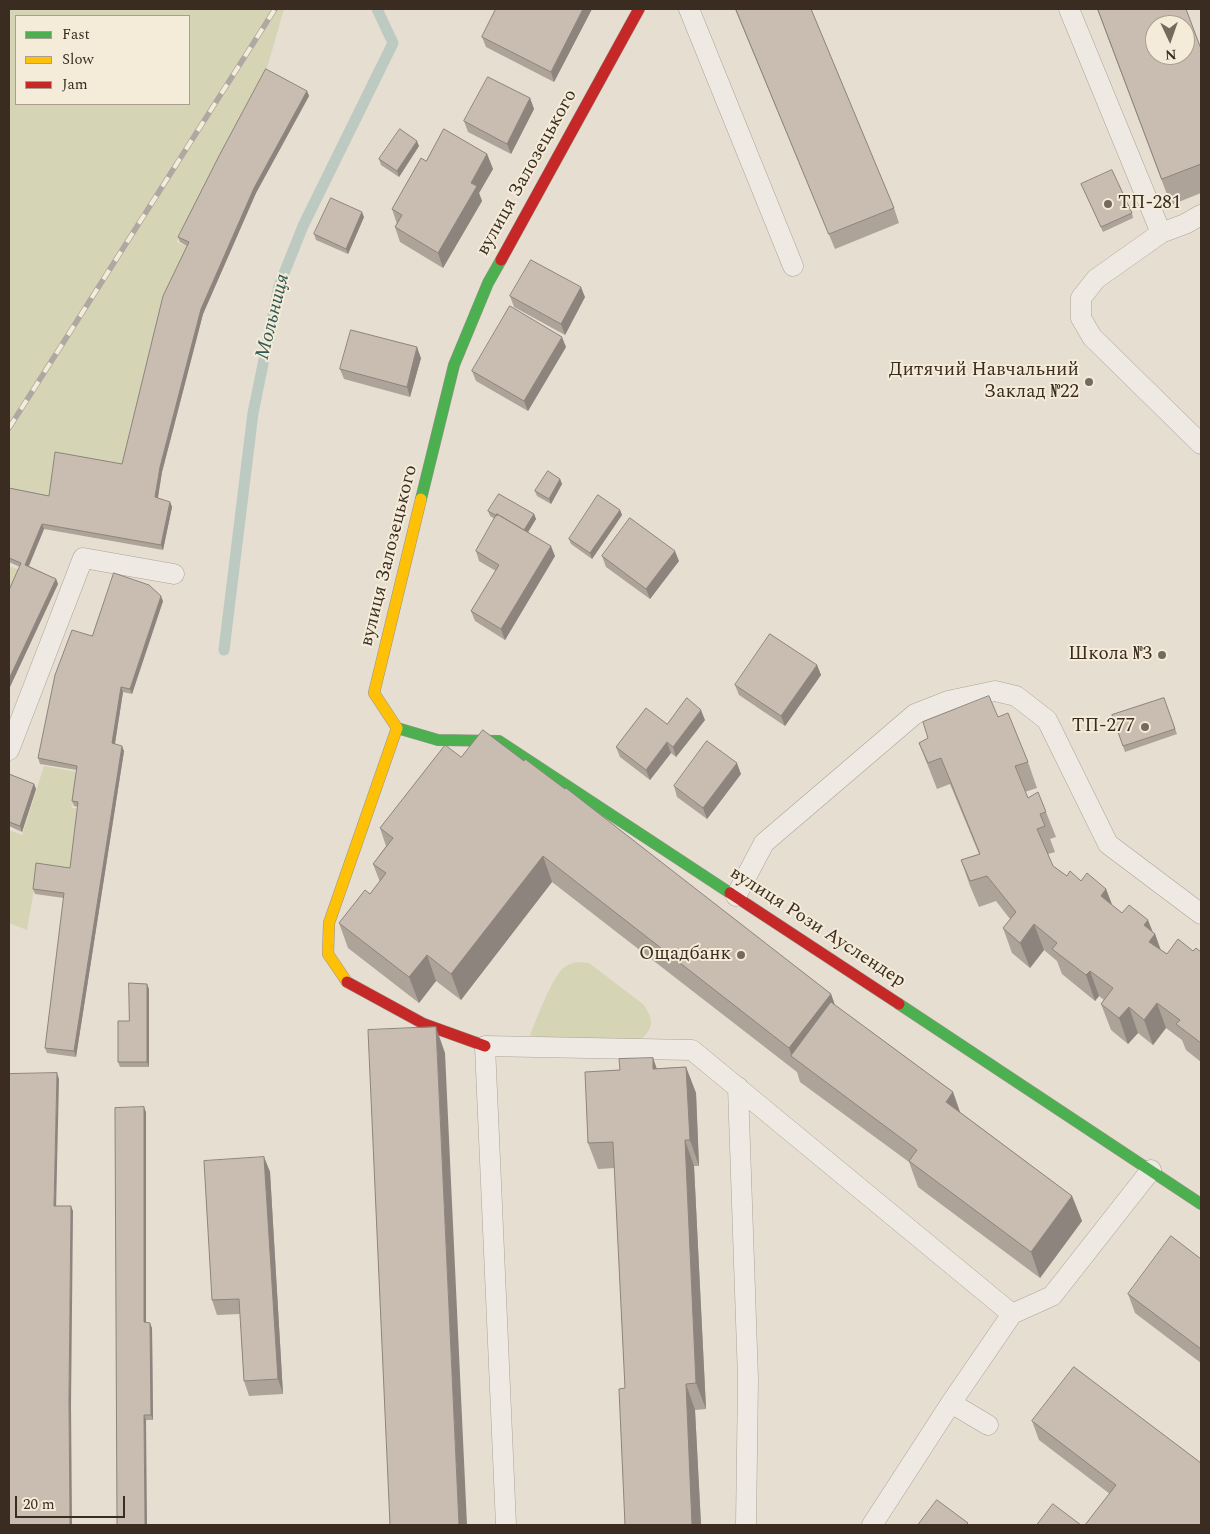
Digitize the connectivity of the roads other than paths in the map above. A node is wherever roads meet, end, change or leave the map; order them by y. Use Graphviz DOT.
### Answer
graph roads {
  1 [pos="639,9"];
  2 [pos="689,9"];
  3 [pos="1069,9"];
  4 [pos="1201,215"];
  5 [pos="1161,233"];
  6 [pos="793,266"];
  7 [pos="1201,444"];
  8 [pos="174,574"];
  9 [pos="397,728"];
  10 [pos="9,750"];
  11 [pos="736,896"];
  12 [pos="1201,914"];
  13 [pos="485,1046"];
  14 [pos="738,1087"];
  15 [pos="1151,1170"];
  16 [pos="1201,1204"];
  17 [pos="1012,1314"];
  18 [pos="951,1403"];
  19 [pos="988,1425"];
  20 [pos="506,1525"];
  21 [pos="746,1525"];
  22 [pos="872,1525"];
  1 -- 9 [label="street, вулиця Залозецького"];
  2 -- 6 [label="lane"];
  3 -- 5 [label="lane"];
  4 -- 5 [label="lane"];
  5 -- 7 [label="lane"];
  8 -- 10 [label="lane"];
  9 -- 11 [label="street, вулиця Рози Ауслендер"];
  9 -- 13 [label="street"];
  11 -- 12 [label="lane"];
  11 -- 15 [label="street, вулиця Рози Ауслендер"];
  13 -- 14 [label="lane"];
  13 -- 20 [label="lane"];
  14 -- 17 [label="lane"];
  14 -- 21 [label="lane"];
  15 -- 16 [label="street, вулиця Рози Ауслендер"];
  15 -- 17 [label="lane"];
  17 -- 18 [label="lane"];
  18 -- 19 [label="lane"];
  18 -- 22 [label="lane"];
}
